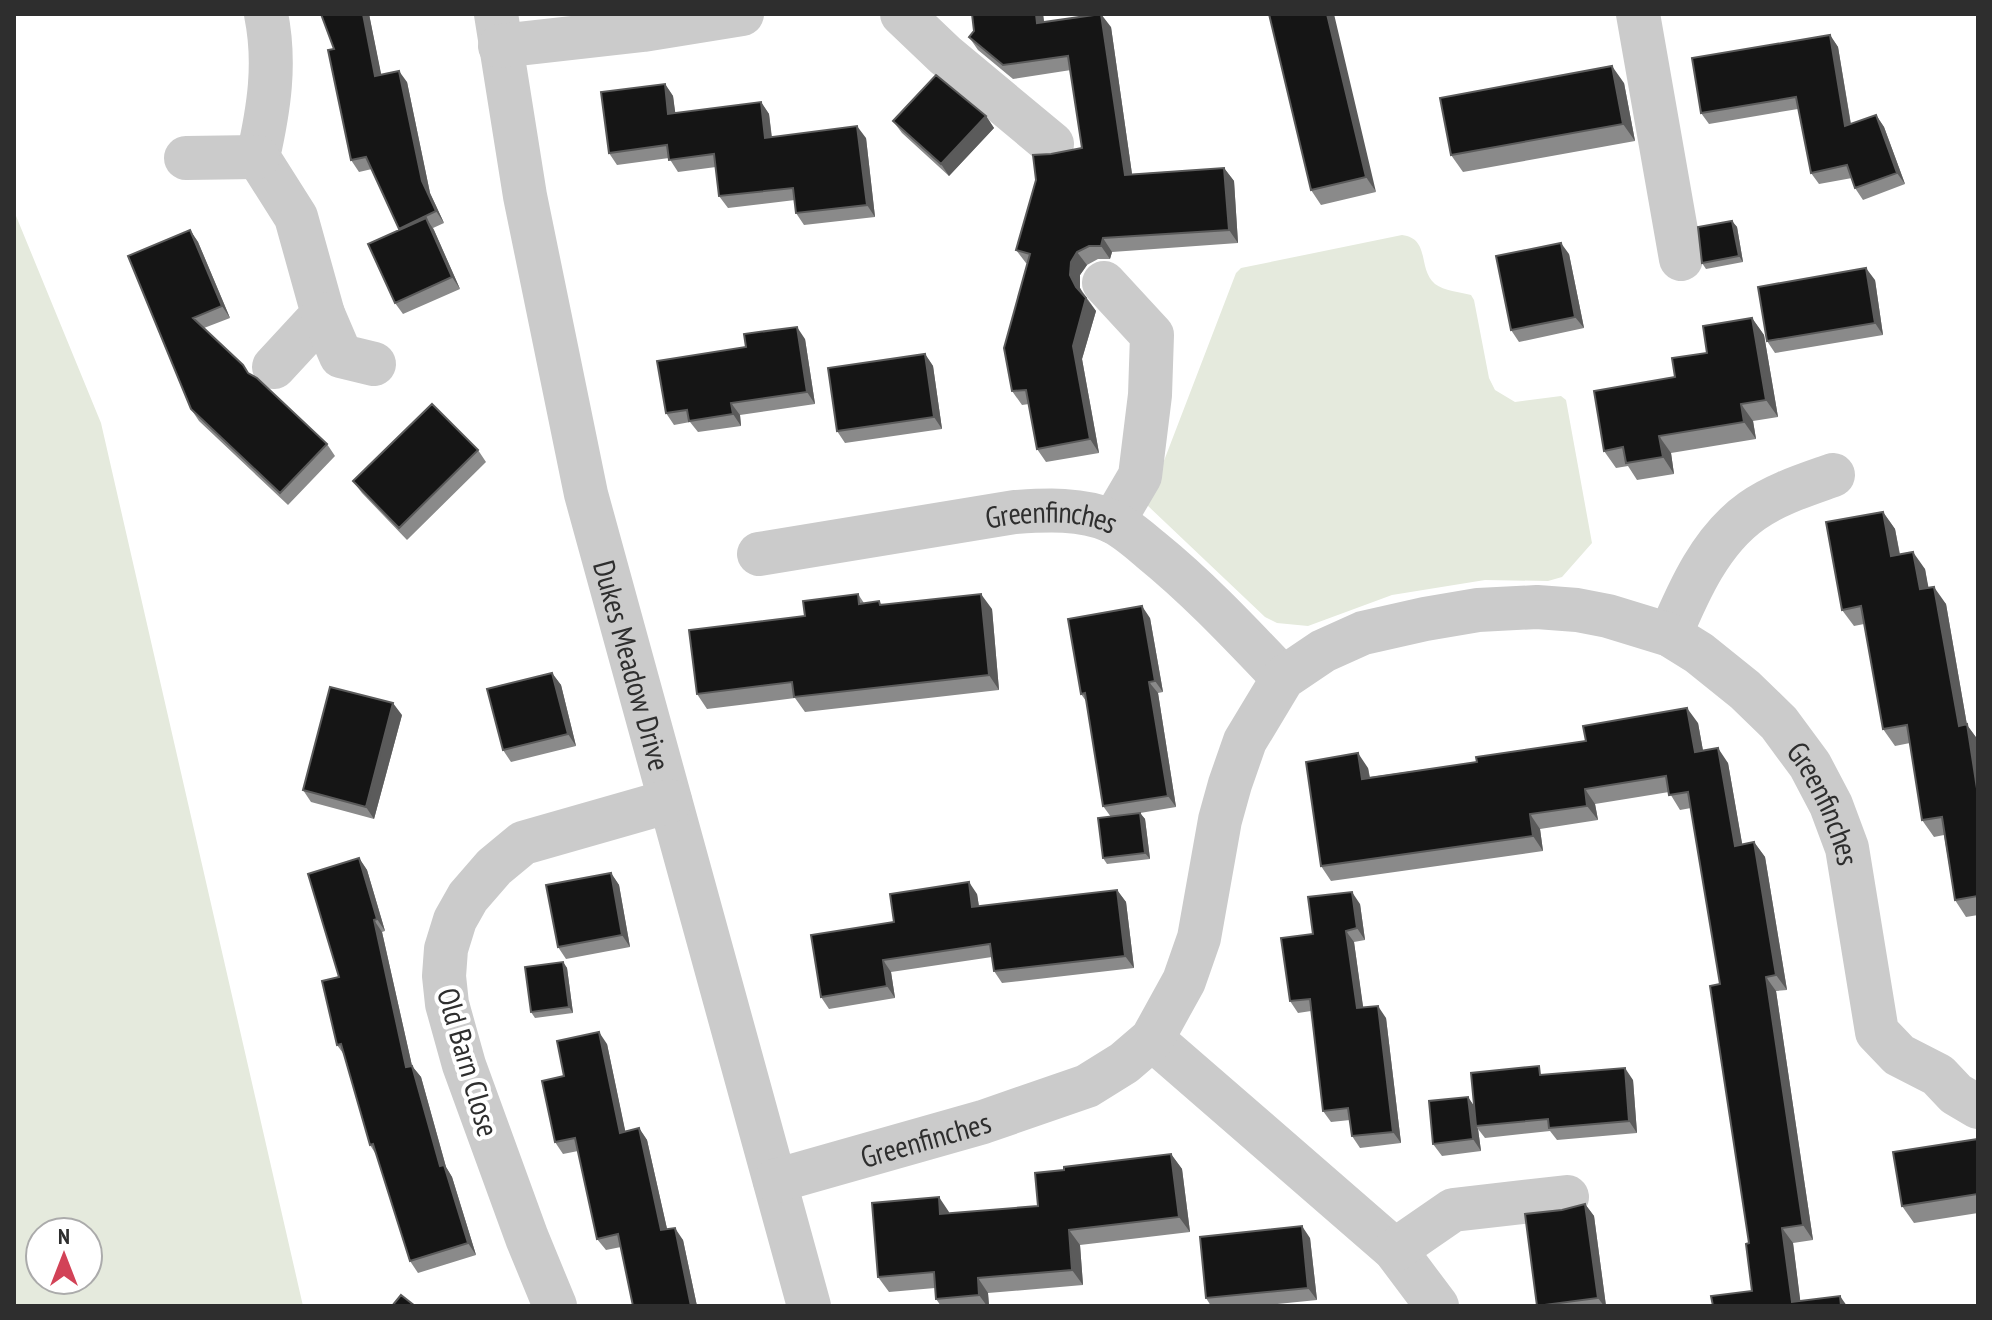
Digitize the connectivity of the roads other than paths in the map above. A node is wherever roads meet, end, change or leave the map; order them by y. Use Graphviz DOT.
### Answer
graph roads {
  1 [pos="266,14"];
  2 [pos="742,14"];
  3 [pos="902,14"];
  4 [pos="1638,14"];
  5 [pos="498,30"];
  6 [pos="1052,144"];
  7 [pos="258,157"];
  8 [pos="186,158"];
  9 [pos="1681,259"];
  10 [pos="1104,283"];
  11 [pos="323,314"];
  12 [pos="374,364"];
  13 [pos="274,367"];
  14 [pos="1833,475"];
  15 [pos="1113,522"];
  16 [pos="759,554"];
  17 [pos="1670,635"];
  18 [pos="1283,678"];
  19 [pos="670,801"];
  20 [pos="1152,1039"];
  21 [pos="1978,1107"];
  22 [pos="775,1181"];
  23 [pos="1567,1197"];
  24 [pos="1395,1250"];
  25 [pos="555,1306"];
  26 [pos="809,1306"];
  27 [pos="1437,1306"];
  1 -- 7 [label="street"];
  2 -- 5 [label="street"];
  3 -- 6 [label="street"];
  4 -- 9 [label="street"];
  5 -- 19 [label="street, Dukes Meadow Drive"];
  7 -- 8 [label="street"];
  7 -- 11 [label="street"];
  10 -- 15 [label="street"];
  11 -- 12 [label="street"];
  11 -- 13 [label="street"];
  14 -- 17 [label="street"];
  15 -- 16 [label="street, Greenfinches"];
  15 -- 18 [label="street, Greenfinches"];
  17 -- 18 [label="street, Greenfinches"];
  17 -- 21 [label="street, Greenfinches"];
  18 -- 20 [label="street, Greenfinches"];
  19 -- 22 [label="street, Dukes Meadow Drive"];
  19 -- 25 [label="street, Old Barn Close"];
  20 -- 22 [label="street, Greenfinches"];
  20 -- 24 [label="street"];
  22 -- 26 [label="street, Dukes Meadow Drive"];
  23 -- 24 [label="street"];
  24 -- 27 [label="street"];
}
